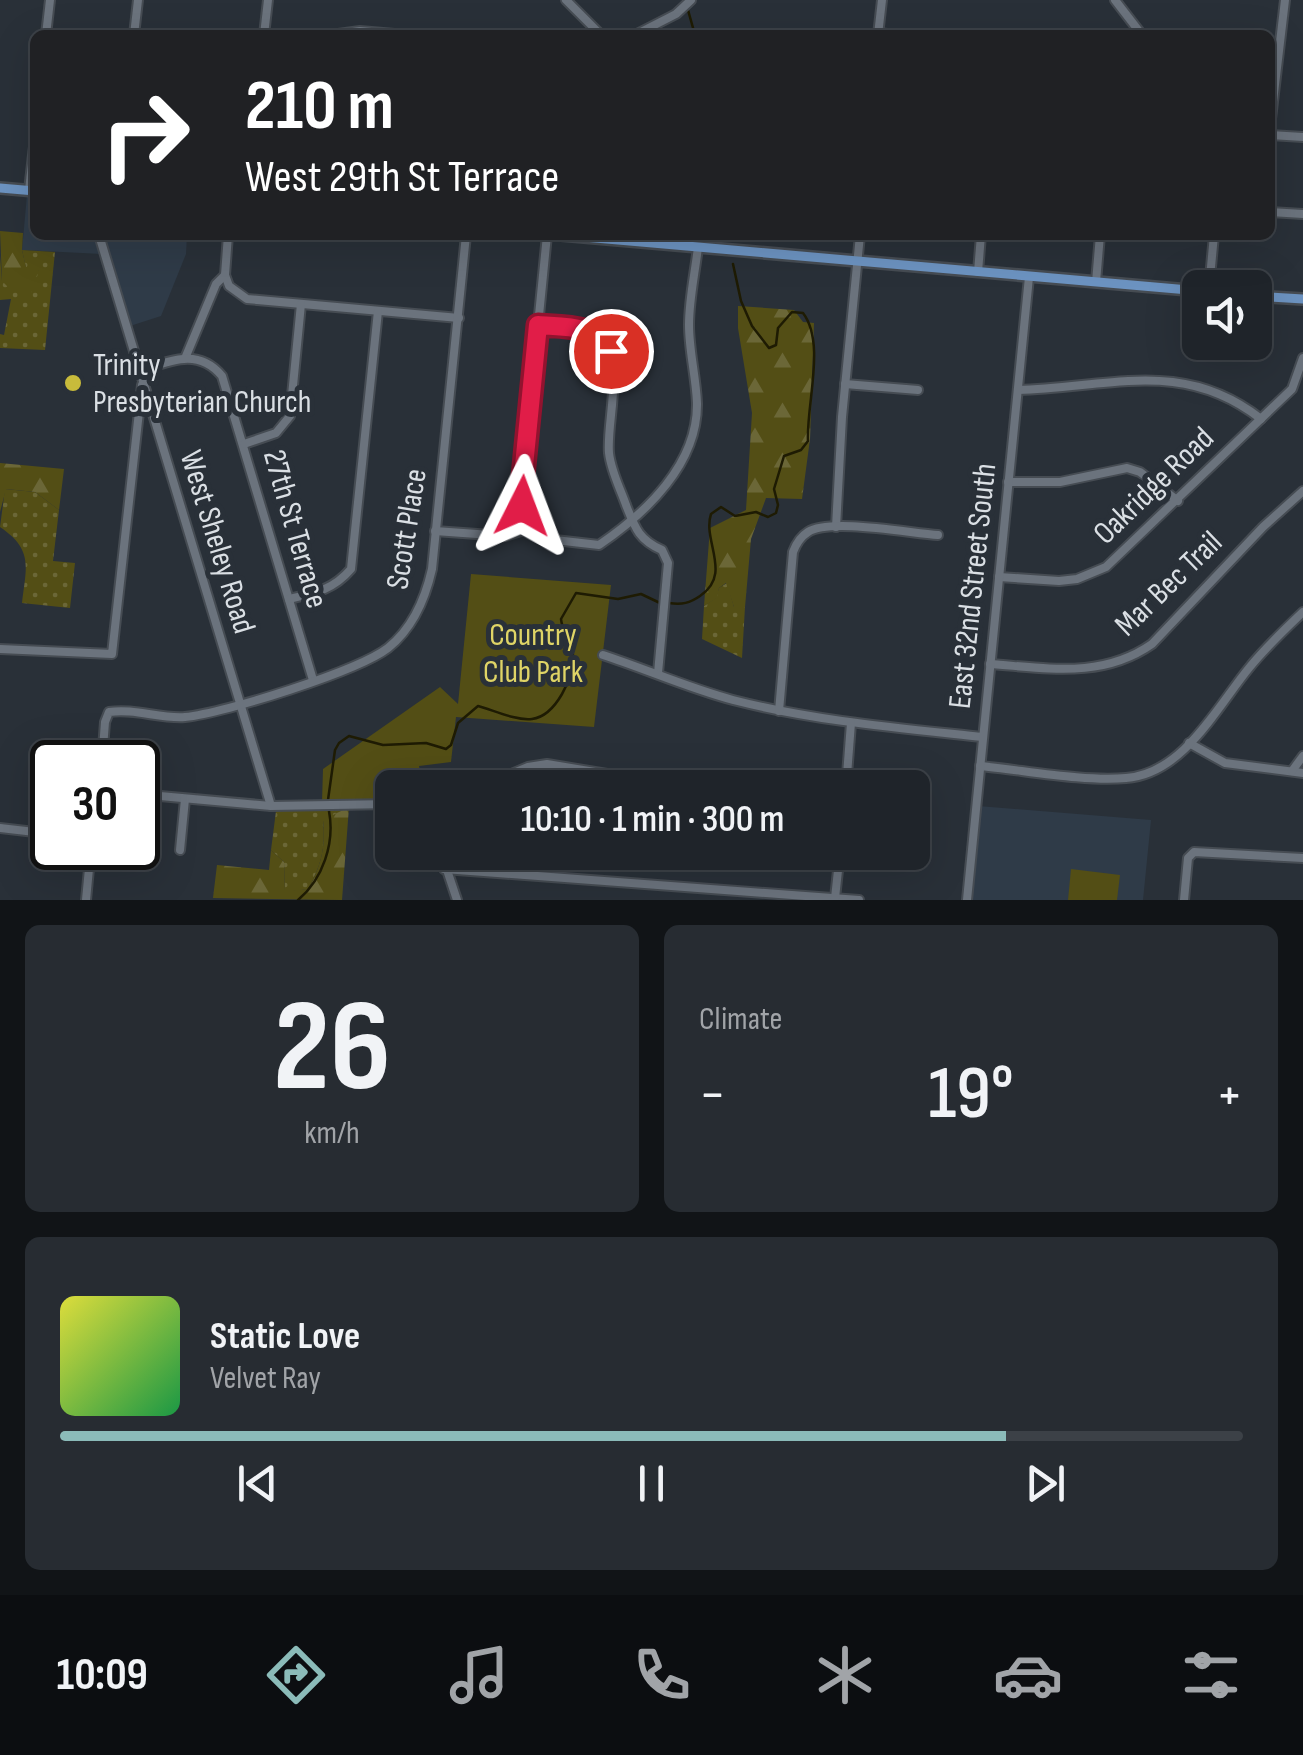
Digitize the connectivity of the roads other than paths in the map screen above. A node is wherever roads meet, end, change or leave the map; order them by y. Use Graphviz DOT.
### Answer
graph roads {
  1 [pos="50,0"];
  2 [pos="138,0"];
  3 [pos="268,0"];
  4 [pos="691,0"];
  5 [pos="882,0"];
  6 [pos="1115,0"];
  7 [pos="1285,0"];
  8 [pos="568,1"];
  9 [pos="47,30"];
  10 [pos="135,30"];
  11 [pos="265,30"];
  12 [pos="596,30"];
  13 [pos="645,30"];
  14 [pos="878,30"];
  15 [pos="1138,30"];
  16 [pos="1275,87"];
  17 [pos="1275,132"];
  18 [pos="1303,137"];
  19 [pos="0,188"];
  20 [pos="30,190"];
  21 [pos="1275,212"];
  22 [pos="1303,214"];
  23 [pos="100,240"];
  24 [pos="228,240"];
  25 [pos="466,240"];
  26 [pos="546,240"];
  27 [pos="658,240"];
  28 [pos="860,240"];
  29 [pos="981,240"];
  30 [pos="1100,240"];
  31 [pos="1214,240"];
  32 [pos="698,247"];
  33 [pos="858,262"];
  34 [pos="1211,270"];
  35 [pos="978,272"];
  36 [pos="225,275"];
  37 [pos="1029,276"];
  38 [pos="1096,282"];
  39 [pos="1182,289"];
  40 [pos="1272,297"];
  41 [pos="1303,299"];
  42 [pos="301,304"];
  43 [pos="378,311"];
  44 [pos="458,318"];
  45 [pos="538,325"];
  46 [pos="186,356"];
  47 [pos="1303,358"];
  48 [pos="141,376"];
  49 [pos="846,384"];
  50 [pos="1292,389"];
  51 [pos="918,390"];
  52 [pos="1018,390"];
  53 [pos="1303,394"];
  54 [pos="1261,419"];
  55 [pos="244,444"];
  56 [pos="1008,482"];
  57 [pos="1303,491"];
  58 [pos="1178,501"];
  59 [pos="631,519"];
  60 [pos="534,526"];
  61 [pos="836,527"];
  62 [pos="435,531"];
  63 [pos="938,535"];
  64 [pos="999,577"];
  65 [pos="289,600"];
  66 [pos="1303,612"];
  67 [pos="0,650"];
  68 [pos="602,655"];
  69 [pos="990,664"];
  70 [pos="658,672"];
  71 [pos="313,680"];
  72 [pos="240,704"];
  73 [pos="779,710"];
  74 [pos="851,723"];
  75 [pos="983,737"];
  76 [pos="104,740"];
  77 [pos="1189,744"];
  78 [pos="1303,756"];
  79 [pos="980,766"];
  80 [pos="521,770"];
  81 [pos="584,770"];
  82 [pos="847,770"];
  83 [pos="1292,771"];
  84 [pos="1303,772"];
  85 [pos="160,796"];
  86 [pos="185,799"];
  87 [pos="375,804"];
  88 [pos="271,806"];
  89 [pos="0,828"];
  90 [pos="30,831"];
  91 [pos="180,850"];
  92 [pos="1303,858"];
  93 [pos="89,870"];
  94 [pos="445,870"];
  95 [pos="470,870"];
  96 [pos="838,870"];
  97 [pos="836,898"];
  98 [pos="86,900"];
  99 [pos="457,900"];
  100 [pos="859,900"];
  101 [pos="966,900"];
  102 [pos="1184,900"];
  1 -- 9 [label="street"];
  2 -- 10 [label="street"];
  3 -- 11 [label="street"];
  4 -- 13 [label="street"];
  5 -- 14 [label="street"];
  6 -- 15 [label="street"];
  7 -- 16 [label="street"];
  8 -- 12 [label="street"];
  17 -- 18 [label="street"];
  19 -- 20 [label="main road"];
  21 -- 22 [label="street"];
  23 -- 48 [label="street, West Sheley Road"];
  24 -- 36 [label="street"];
  25 -- 44 [label="street, Scott Place"];
  26 -- 45 [label="street"];
  27 -- 32 [label="main road"];
  28 -- 33 [label="street"];
  29 -- 35 [label="street"];
  30 -- 38 [label="street"];
  31 -- 34 [label="street"];
  32 -- 33 [label="main road"];
  32 -- 59 [label="street"];
  33 -- 35 [label="main road"];
  33 -- 49 [label="street"];
  35 -- 37 [label="main road"];
  36 -- 42 [label="street"];
  36 -- 46 [label="street"];
  37 -- 38 [label="main road"];
  37 -- 52 [label="street, East 32nd Street South"];
  38 -- 39 [label="main road"];
  40 -- 41 [label="main road"];
  42 -- 43 [label="street"];
  42 -- 55 [label="street"];
  43 -- 44 [label="street"];
  43 -- 65 [label="street"];
  44 -- 62 [label="street, Scott Place"];
  45 -- 59 [label="street"];
  45 -- 60 [label="street"];
  46 -- 48 [label="street"];
  46 -- 55 [label="street, 27th St Terrace"];
  47 -- 50 [label="street, Oakridge Road"];
  48 -- 67 [label="street"];
  48 -- 72 [label="street, West Sheley Road"];
  49 -- 51 [label="street"];
  49 -- 61 [label="street"];
  50 -- 53 [label="street"];
  50 -- 54 [label="street, Oakridge Road"];
  52 -- 54 [label="street"];
  52 -- 56 [label="street, East 32nd Street South"];
  54 -- 58 [label="street, Oakridge Road"];
  55 -- 65 [label="street, 27th St Terrace"];
  56 -- 58 [label="street"];
  56 -- 64 [label="street, East 32nd Street South"];
  57 -- 69 [label="street, Mar Bec Trail"];
  58 -- 64 [label="street, Oakridge Road"];
  59 -- 60 [label="street"];
  59 -- 70 [label="street"];
  60 -- 62 [label="street"];
  61 -- 63 [label="street"];
  61 -- 73 [label="street"];
  62 -- 71 [label="street, Scott Place"];
  64 -- 69 [label="street, East 32nd Street South"];
  65 -- 71 [label="street, 27th St Terrace"];
  66 -- 77 [label="street"];
  68 -- 70 [label="street"];
  69 -- 75 [label="street, East 32nd Street South"];
  70 -- 73 [label="street"];
  71 -- 72 [label="street, Scott Place"];
  72 -- 76 [label="street, Scott Place"];
  72 -- 88 [label="street, West Sheley Road"];
  73 -- 74 [label="street"];
  74 -- 75 [label="street"];
  74 -- 82 [label="street"];
  75 -- 79 [label="street, East 32nd Street South"];
  77 -- 79 [label="street"];
  77 -- 83 [label="street"];
  78 -- 83 [label="street"];
  79 -- 101 [label="street, East 32nd Street South"];
  80 -- 81 [label="street"];
  83 -- 84 [label="street"];
  85 -- 86 [label="street"];
  86 -- 88 [label="street"];
  86 -- 91 [label="street"];
  87 -- 88 [label="street"];
  89 -- 90 [label="street"];
  92 -- 102 [label="street"];
  93 -- 98 [label="street"];
  94 -- 99 [label="street"];
  95 -- 97 [label="street"];
  96 -- 97 [label="street"];
  97 -- 100 [label="street"];
}
